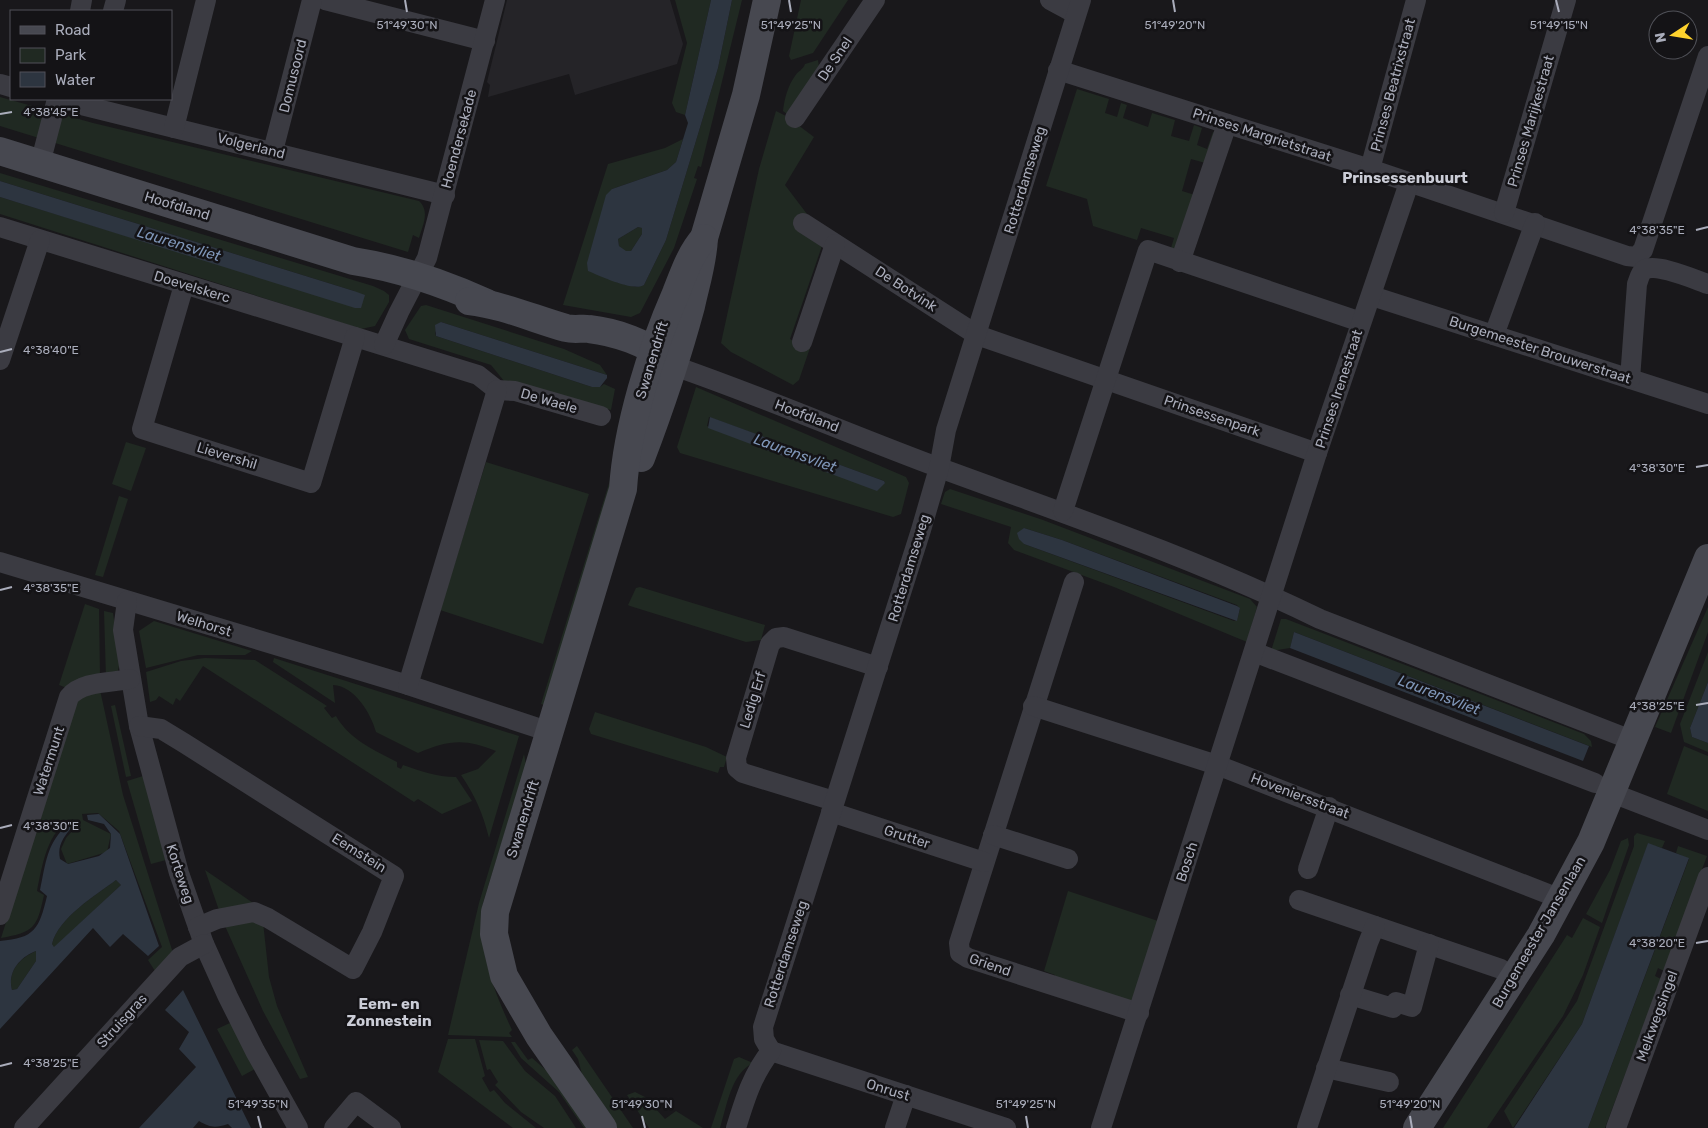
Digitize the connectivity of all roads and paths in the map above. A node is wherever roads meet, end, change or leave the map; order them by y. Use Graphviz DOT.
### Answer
graph roads {
  1 [pos="206,0"];
  2 [pos="312,0"];
  3 [pos="325,0"];
  4 [pos="495,0"];
  5 [pos="767,0"];
  6 [pos="875,0"];
  7 [pos="1050,0"];
  8 [pos="1416,0"];
  9 [pos="1566,0"];
  10 [pos="1078,7"];
  11 [pos="485,40"];
  12 [pos="1708,56"];
  13 [pos="1058,70"];
  14 [pos="57,100"];
  15 [pos="61,100"];
  16 [pos="795,118"];
  17 [pos="1227,124"];
  18 [pos="174,128"];
  19 [pos="0,151"];
  20 [pos="273,151"];
  21 [pos="40,164"];
  22 [pos="1370,169"];
  23 [pos="1409,183"];
  24 [pos="444,195"];
  25 [pos="1504,213"];
  26 [pos="803,223"];
  27 [pos="1535,223"];
  28 [pos="0,227"];
  29 [pos="40,240"];
  30 [pos="835,244"];
  31 [pos="1180,262"];
  32 [pos="1639,264"];
  33 [pos="416,281"];
  34 [pos="1708,284"];
  35 [pos="184,285"];
  36 [pos="1372,296"];
  37 [pos="1361,322"];
  38 [pos="977,335"];
  39 [pos="1494,335"];
  40 [pos="355,337"];
  41 [pos="802,342"];
  42 [pos="384,345"];
  43 [pos="0,360"];
  44 [pos="659,360"];
  45 [pos="1106,379"];
  46 [pos="1630,379"];
  47 [pos="497,390"];
  48 [pos="1708,404"];
  49 [pos="601,416"];
  50 [pos="1317,453"];
  51 [pos="939,468"];
  52 [pos="1063,511"];
  53 [pos="1708,558"];
  54 [pos="0,562"];
  55 [pos="1074,582"];
  56 [pos="1273,596"];
  57 [pos="127,601"];
  58 [pos="1254,652"];
  59 [pos="878,667"];
  60 [pos="130,679"];
  61 [pos="408,685"];
  62 [pos="1033,706"];
  63 [pos="139,726"];
  64 [pos="550,732"];
  65 [pos="1634,741"];
  66 [pos="1217,765"];
  67 [pos="1603,788"];
  68 [pos="833,807"];
  69 [pos="1329,807"];
  70 [pos="1708,830"];
  71 [pos="993,835"];
  72 [pos="1068,859"];
  73 [pos="984,862"];
  74 [pos="1308,870"];
  75 [pos="1708,877"];
  76 [pos="1561,899"];
  77 [pos="1299,900"];
  78 [pos="0,915"];
  79 [pos="1375,926"];
  80 [pos="201,936"];
  81 [pos="1430,944"];
  82 [pos="1501,969"];
  83 [pos="1350,995"];
  84 [pos="1139,1013"];
  85 [pos="771,1051"];
  86 [pos="1326,1068"];
  87 [pos="1389,1082"];
  88 [pos="906,1095"];
  89 [pos="24,1128"];
  90 [pos="298,1128"];
  91 [pos="334,1128"];
  92 [pos="391,1128"];
  93 [pos="603,1128"];
  94 [pos="736,1128"];
  95 [pos="896,1128"];
  96 [pos="1006,1128"];
  97 [pos="1101,1128"];
  98 [pos="1307,1128"];
  99 [pos="1417,1128"];
  100 [pos="1616,1128"];
  1 -- 18 [label="street"];
  2 -- 20 [label="street, Domusoord"];
  3 -- 11 [label="street"];
  4 -- 11 [label="street, Hoendersekade"];
  5 -- 44 [label="street, Swanendrift"];
  6 -- 16 [label="street, De Snel"];
  7 -- 10 [label="street"];
  8 -- 22 [label="street, Prinses Beatrixstraat"];
  9 -- 25 [label="street, Prinses Marijkestraat"];
  10 -- 13 [label="street, Rotterdamseweg"];
  11 -- 24 [label="street, Hoendersekade"];
  12 -- 32 [label="street"];
  13 -- 17 [label="street, Prinses Margrietstraat"];
  13 -- 38 [label="street, Rotterdamseweg"];
  14 -- 21 [label="street"];
  15 -- 18 [label="street, Volgerland"];
  17 -- 22 [label="street, Prinses Margrietstraat"];
  17 -- 31 [label="street"];
  18 -- 20 [label="street, Volgerland"];
  19 -- 21 [label="street, Hoofdland"];
  20 -- 24 [label="street, Volgerland"];
  21 -- 33 [label="street, Hoofdland"];
  22 -- 23 [label="street, Prinses Margrietstraat"];
  23 -- 25 [label="street, Prinses Margrietstraat"];
  23 -- 36 [label="street, Prinses Irenestraat"];
  24 -- 33 [label="street, Hoendersekade"];
  25 -- 27 [label="street, Prinses Margrietstraat"];
  26 -- 30 [label="street, De Botvink"];
  27 -- 32 [label="street, Prinses Margrietstraat"];
  27 -- 39 [label="street"];
  28 -- 29 [label="street, Doevelskerc"];
  29 -- 35 [label="street, Doevelskerc"];
  29 -- 43 [label="street"];
  30 -- 38 [label="street, De Botvink"];
  30 -- 41 [label="street"];
  31 -- 37 [label="street"];
  31 -- 45 [label="street"];
  32 -- 34 [label="street, Prinses Margrietstraat"];
  32 -- 46 [label="street"];
  33 -- 42 [label="street"];
  33 -- 44 [label="street, Hoofdland"];
  35 -- 40 [label="street, Doevelskerc"];
  35 -- 40 [label="street, Lievershil"];
  36 -- 37 [label="street, Prinses Irenestraat"];
  36 -- 39 [label="street, Burgemeester Brouwerstraat"];
  37 -- 50 [label="street, Prinses Irenestraat"];
  38 -- 45 [label="street, Prinsessenpark"];
  38 -- 51 [label="street, Rotterdamseweg"];
  39 -- 46 [label="street, Burgemeester Brouwerstraat"];
  40 -- 42 [label="street, Doevelskerc"];
  42 -- 47 [label="street, Doevelskerc"];
  44 -- 51 [label="street, Hoofdland"];
  44 -- 64 [label="street, Swanendrift"];
  45 -- 50 [label="street, Prinsessenpark"];
  45 -- 52 [label="street"];
  46 -- 48 [label="street, Burgemeester Brouwerstraat"];
  47 -- 49 [label="street, De Waele"];
  47 -- 61 [label="street"];
  50 -- 56 [label="street, Prinses Irenestraat"];
  51 -- 52 [label="street"];
  51 -- 59 [label="street, Rotterdamseweg"];
  52 -- 56 [label="street"];
  53 -- 65 [label="street, Burgemeester Jansenlaan"];
  54 -- 57 [label="street, Welhorst"];
  55 -- 62 [label="street, Griend"];
  56 -- 58 [label="street, Bosch"];
  56 -- 65 [label="street"];
  57 -- 60 [label="street, Korteweg"];
  57 -- 61 [label="street, Welhorst"];
  58 -- 66 [label="street, Bosch"];
  58 -- 67 [label="street"];
  59 -- 68 [label="street, Rotterdamseweg"];
  59 -- 68 [label="street, Ledig Erf"];
  60 -- 63 [label="street, Korteweg"];
  60 -- 78 [label="street, Watermunt"];
  61 -- 64 [label="street, Welhorst"];
  62 -- 66 [label="street, Hoveniersstraat"];
  62 -- 71 [label="street, Griend"];
  63 -- 80 [label="street, Korteweg"];
  63 -- 80 [label="street, Eemstein"];
  64 -- 93 [label="street, Swanendrift"];
  65 -- 67 [label="street, Burgemeester Jansenlaan"];
  66 -- 69 [label="street, Hoveniersstraat"];
  66 -- 84 [label="street, Bosch"];
  67 -- 70 [label="street"];
  67 -- 76 [label="street, Burgemeester Jansenlaan"];
  68 -- 73 [label="street, Grutter"];
  68 -- 85 [label="street, Rotterdamseweg"];
  69 -- 74 [label="street"];
  69 -- 76 [label="street, Hoveniersstraat"];
  71 -- 72 [label="street"];
  71 -- 73 [label="street, Griend"];
  73 -- 84 [label="street, Griend"];
  75 -- 100 [label="street, Melkwegsingel"];
  76 -- 99 [label="street, Burgemeester Jansenlaan"];
  77 -- 79 [label="street"];
  79 -- 81 [label="street"];
  79 -- 83 [label="street"];
  80 -- 89 [label="street, Struisgras"];
  80 -- 90 [label="street, Korteweg"];
  81 -- 82 [label="street"];
  81 -- 83 [label="street"];
  83 -- 86 [label="street"];
  84 -- 97 [label="street, Bosch"];
  85 -- 88 [label="street, Onrust"];
  85 -- 94 [label="street"];
  86 -- 87 [label="street"];
  86 -- 98 [label="street"];
  88 -- 95 [label="street"];
  88 -- 96 [label="street, Onrust"];
  91 -- 92 [label="street"];
}
